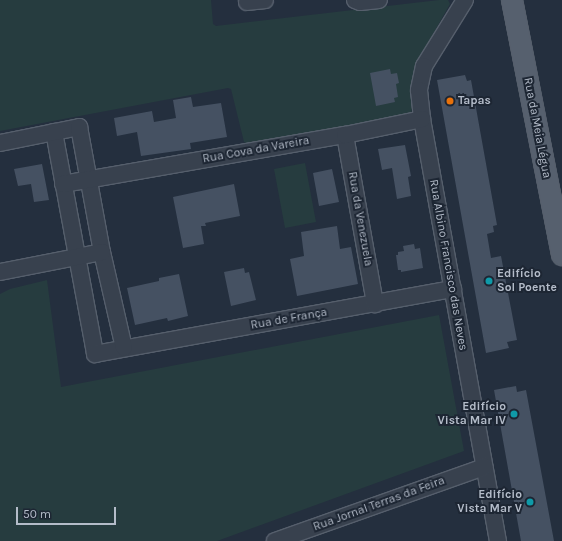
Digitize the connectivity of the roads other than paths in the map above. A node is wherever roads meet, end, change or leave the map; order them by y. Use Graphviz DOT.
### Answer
graph roads {
  1 [pos="265,0"];
  2 [pos="355,0"];
  3 [pos="380,0"];
  4 [pos="465,0"];
  5 [pos="247,2"];
  6 [pos="510,2"];
  7 [pos="422,119"];
  8 [pos="54,132"];
  9 [pos="345,135"];
  10 [pos="0,143"];
  11 [pos="89,178"];
  12 [pos="63,184"];
  13 [pos="102,252"];
  14 [pos="562,255"];
  15 [pos="77,256"];
  16 [pos="0,272"];
  17 [pos="453,289"];
  18 [pos="375,304"];
  19 [pos="124,348"];
  20 [pos="484,467"];
  21 [pos="275,541"];
  22 [pos="498,541"];
  1 -- 5 [label="street"];
  2 -- 3 [label="street"];
  4 -- 7 [label="street, Rua Albino Francisco das Neves"];
  6 -- 14 [label="main road, Rua da Meia Légua"];
  7 -- 9 [label="street, Rua Cova da Vareira"];
  7 -- 17 [label="street, Rua Albino Francisco das Neves"];
  8 -- 10 [label="street"];
  8 -- 11 [label="street"];
  8 -- 12 [label="street"];
  9 -- 11 [label="street, Rua Cova da Vareira"];
  9 -- 18 [label="street, Rua da Venezuela"];
  11 -- 12 [label="street, Rua Cova da Vareira"];
  11 -- 13 [label="street"];
  12 -- 15 [label="street"];
  13 -- 15 [label="street"];
  13 -- 19 [label="street"];
  15 -- 16 [label="street"];
  15 -- 19 [label="street, Rua de França"];
  17 -- 18 [label="street, Rua de França"];
  17 -- 20 [label="street, Rua Albino Francisco das Neves"];
  18 -- 19 [label="street, Rua de França"];
  20 -- 21 [label="street, Rua Jornal Terras da Feira"];
  20 -- 22 [label="street, Rua Albino Francisco das Neves"];
}
